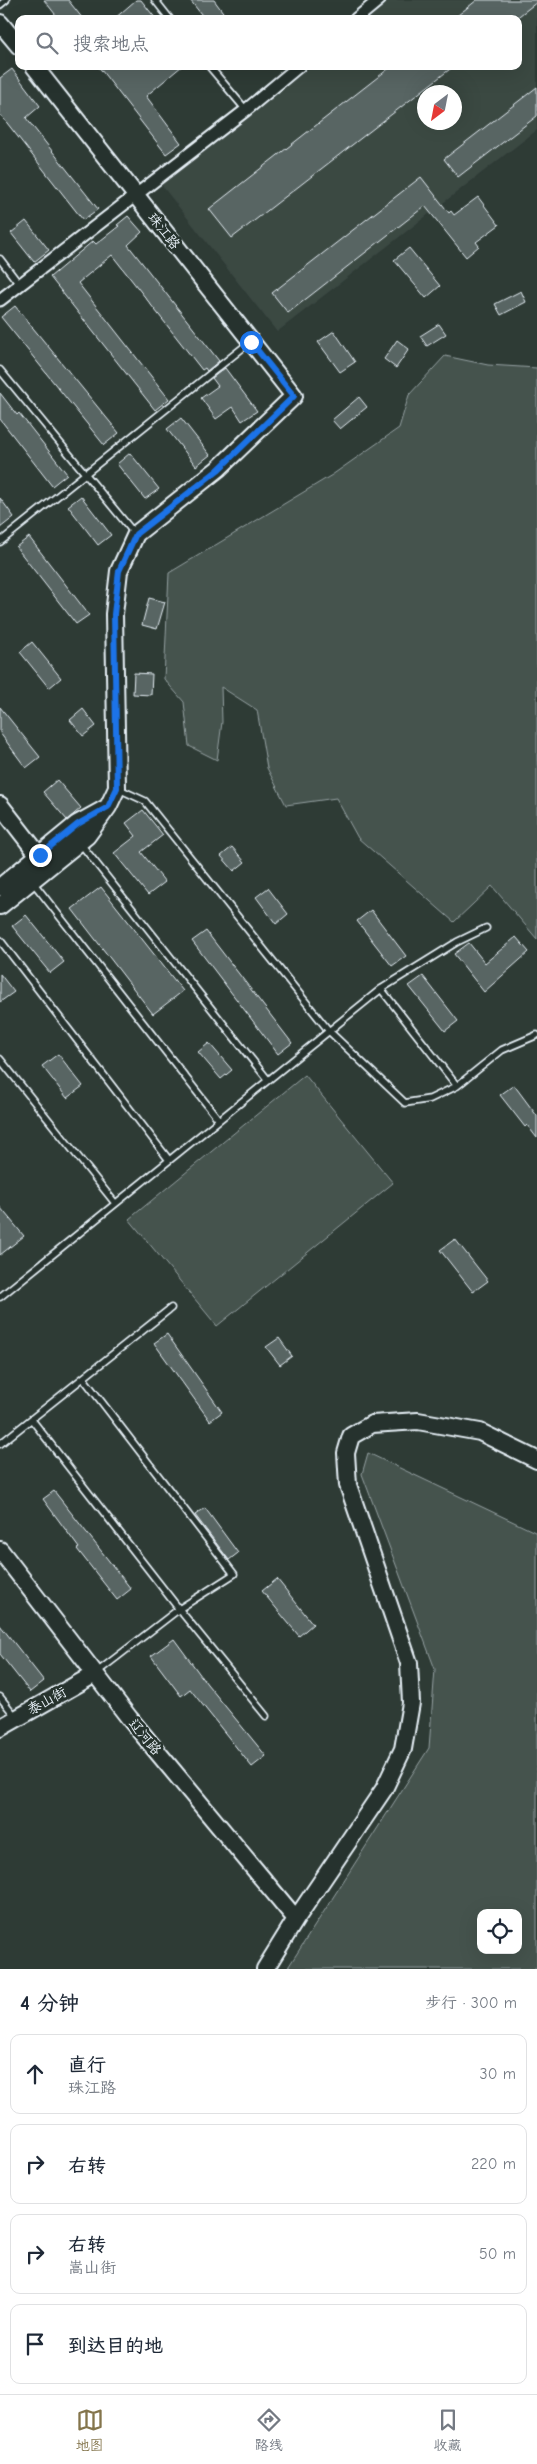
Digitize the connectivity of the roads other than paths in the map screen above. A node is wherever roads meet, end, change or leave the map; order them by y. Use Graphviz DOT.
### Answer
graph roads {
  1 [pos="6,0"];
  2 [pos="155,0"];
  3 [pos="379,0"];
  4 [pos="0,5"];
  5 [pos="167,15"];
  6 [pos="361,15"];
  7 [pos="0,23"];
  8 [pos="15,41"];
  9 [pos="37,70"];
  10 [pos="212,70"];
  11 [pos="294,70"];
  12 [pos="246,110"];
  13 [pos="136,195"];
  14 [pos="0,259"];
  15 [pos="19,284"];
  16 [pos="0,300"];
  17 [pos="251,342"];
  18 [pos="0,370"];
  19 [pos="86,474"];
  20 [pos="136,534"];
  21 [pos="0,542"];
  22 [pos="117,788"];
  23 [pos="0,805"];
  24 [pos="108,807"];
  25 [pos="79,842"];
  26 [pos="44,861"];
  27 [pos="32,881"];
  28 [pos="0,887"];
  29 [pos="0,906"];
  30 [pos="486,928"];
  31 [pos="0,940"];
  32 [pos="381,989"];
  33 [pos="329,1031"];
  34 [pos="537,1035"];
  35 [pos="0,1059"];
  36 [pos="268,1080"];
  37 [pos="457,1086"];
  38 [pos="219,1120"];
  39 [pos="169,1160"];
  40 [pos="115,1203"];
  41 [pos="0,1297"];
  42 [pos="171,1308"];
  43 [pos="84,1379"];
  44 [pos="32,1420"];
  45 [pos="0,1444"];
  46 [pos="537,1460"];
  47 [pos="0,1550"];
  48 [pos="179,1609"];
  49 [pos="95,1674"];
  50 [pos="0,1697"];
  51 [pos="266,1716"];
  52 [pos="17,1718"];
  53 [pos="0,1728"];
  54 [pos="296,1919"];
  55 [pos="265,1969"];
  1 -- 4 [label="lane"];
  2 -- 5 [label="lane"];
  3 -- 6 [label="street"];
  7 -- 8 [label="street"];
  9 -- 13 [label="street, 珠江路"];
  10 -- 12 [label="lane"];
  11 -- 12 [label="street"];
  12 -- 13 [label="street"];
  13 -- 15 [label="street"];
  13 -- 17 [label="street, 珠江路"];
  14 -- 15 [label="lane"];
  15 -- 16 [label="street"];
  17 -- 19 [label="lane"];
  17 -- 20 [label="street, 珠江路"];
  18 -- 19 [label="lane"];
  19 -- 20 [label="lane"];
  19 -- 21 [label="lane"];
  20 -- 22 [label="street"];
  22 -- 24 [label="street"];
  22 -- 33 [label="lane"];
  23 -- 26 [label="street"];
  24 -- 25 [label="street"];
  24 -- 26 [label="street"];
  25 -- 26 [label="street"];
  25 -- 36 [label="lane"];
  26 -- 27 [label="street"];
  26 -- 28 [label="street"];
  27 -- 29 [label="street"];
  27 -- 38 [label="lane"];
  30 -- 32 [label="lane"];
  31 -- 39 [label="lane"];
  32 -- 33 [label="lane"];
  32 -- 37 [label="lane"];
  33 -- 36 [label="lane"];
  33 -- 37 [label="lane"];
  34 -- 37 [label="lane"];
  35 -- 40 [label="lane"];
  36 -- 38 [label="lane"];
  38 -- 39 [label="lane"];
  39 -- 40 [label="lane"];
  40 -- 41 [label="lane"];
  42 -- 43 [label="lane"];
  43 -- 44 [label="lane"];
  43 -- 48 [label="lane"];
  44 -- 45 [label="lane"];
  44 -- 48 [label="lane"];
  46 -- 54 [label="street"];
  47 -- 49 [label="street, 辽河路"];
  48 -- 49 [label="lane"];
  48 -- 51 [label="lane"];
  49 -- 52 [label="street, 泰山街"];
  49 -- 54 [label="street, 辽河路"];
  50 -- 52 [label="lane"];
  52 -- 53 [label="street, 泰山街"];
  54 -- 55 [label="street"];
}
